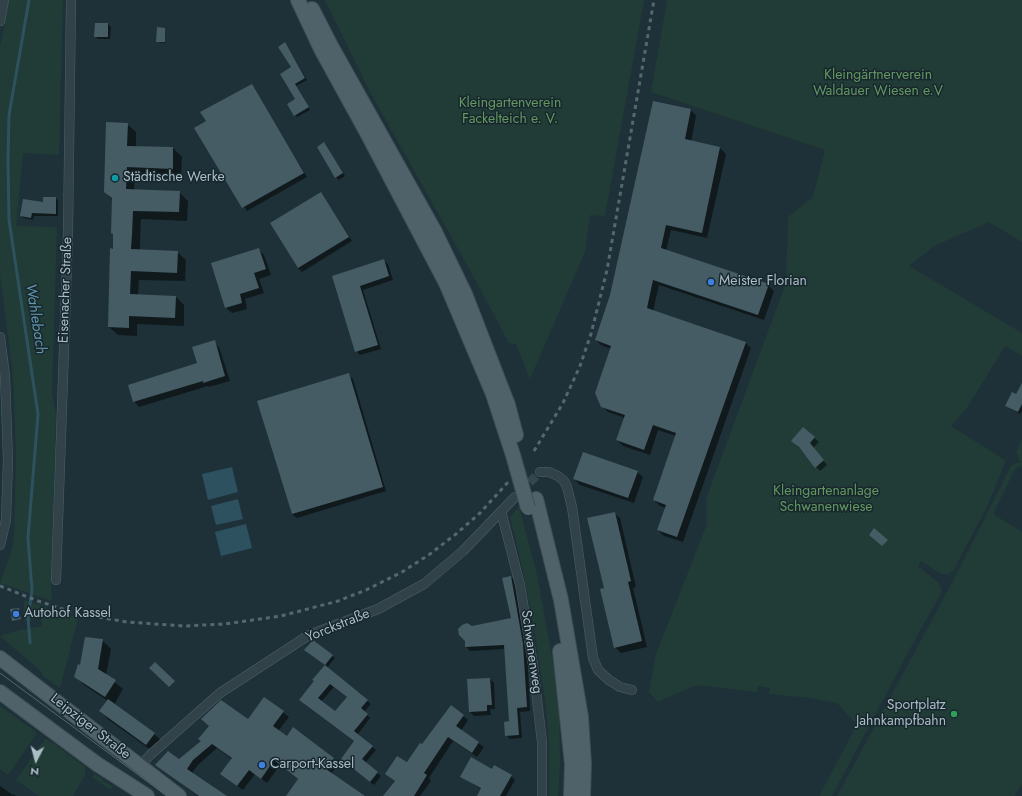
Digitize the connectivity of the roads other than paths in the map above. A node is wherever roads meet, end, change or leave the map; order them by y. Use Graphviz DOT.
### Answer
graph roads {
  1 [pos="4,0"];
  2 [pos="71,0"];
  3 [pos="298,0"];
  4 [pos="308,0"];
  5 [pos="0,21"];
  6 [pos="0,337"];
  7 [pos="516,451"];
  8 [pos="0,453"];
  9 [pos="8,460"];
  10 [pos="540,472"];
  11 [pos="515,497"];
  12 [pos="532,504"];
  13 [pos="501,511"];
  14 [pos="0,545"];
  15 [pos="56,580"];
  16 [pos="0,658"];
  17 [pos="632,690"];
  18 [pos="0,692"];
  19 [pos="140,766"];
  20 [pos="147,796"];
  21 [pos="180,796"];
  22 [pos="542,796"];
  23 [pos="571,796"];
  24 [pos="583,796"];
  1 -- 5 [label="street"];
  2 -- 15 [label="street, Eisenacher Straße"];
  3 -- 7 [label="main road"];
  4 -- 7 [label="main road"];
  6 -- 9 [label="street"];
  7 -- 12 [label="main road, bridge"];
  8 -- 9 [label="street"];
  9 -- 14 [label="street"];
  10 -- 17 [label="street"];
  11 -- 13 [label="street, Yorckstraße"];
  12 -- 23 [label="main road"];
  12 -- 24 [label="main road"];
  13 -- 19 [label="street, Yorckstraße"];
  13 -- 22 [label="street, Schwanenweg"];
  16 -- 19 [label="main road, Leipziger Straße"];
  18 -- 20 [label="main road, Leipziger Straße"];
  19 -- 21 [label="main road, Leipziger Straße"];
}
